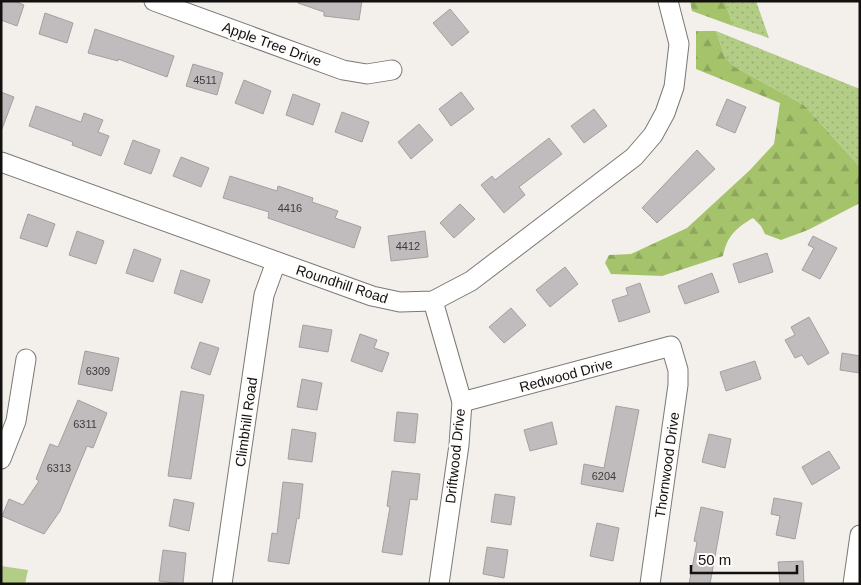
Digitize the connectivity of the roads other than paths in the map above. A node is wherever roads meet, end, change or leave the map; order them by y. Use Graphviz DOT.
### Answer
graph roads {
  1 [pos="668,1"];
  2 [pos="159,2"];
  3 [pos="392,70"];
  4 [pos="1,162"];
  5 [pos="276,262"];
  6 [pos="434,301"];
  7 [pos="670,346"];
  8 [pos="26,359"];
  9 [pos="462,402"];
  10 [pos="1,459"];
  11 [pos="860,535"];
  12 [pos="222,584"];
  13 [pos="439,584"];
  14 [pos="650,584"];
  15 [pos="853,584"];
  1 -- 6 [label="street"];
  2 -- 3 [label="street, Apple Tree Drive"];
  4 -- 5 [label="street, Roundhill Road"];
  5 -- 6 [label="street, Roundhill Road"];
  5 -- 12 [label="street, Climbhill Road"];
  6 -- 9 [label="street, Driftwood Drive"];
  7 -- 9 [label="street, Redwood Drive"];
  7 -- 14 [label="street, Thornwood Drive"];
  8 -- 10 [label="street"];
  9 -- 13 [label="street, Driftwood Drive"];
  11 -- 15 [label="street"];
}
